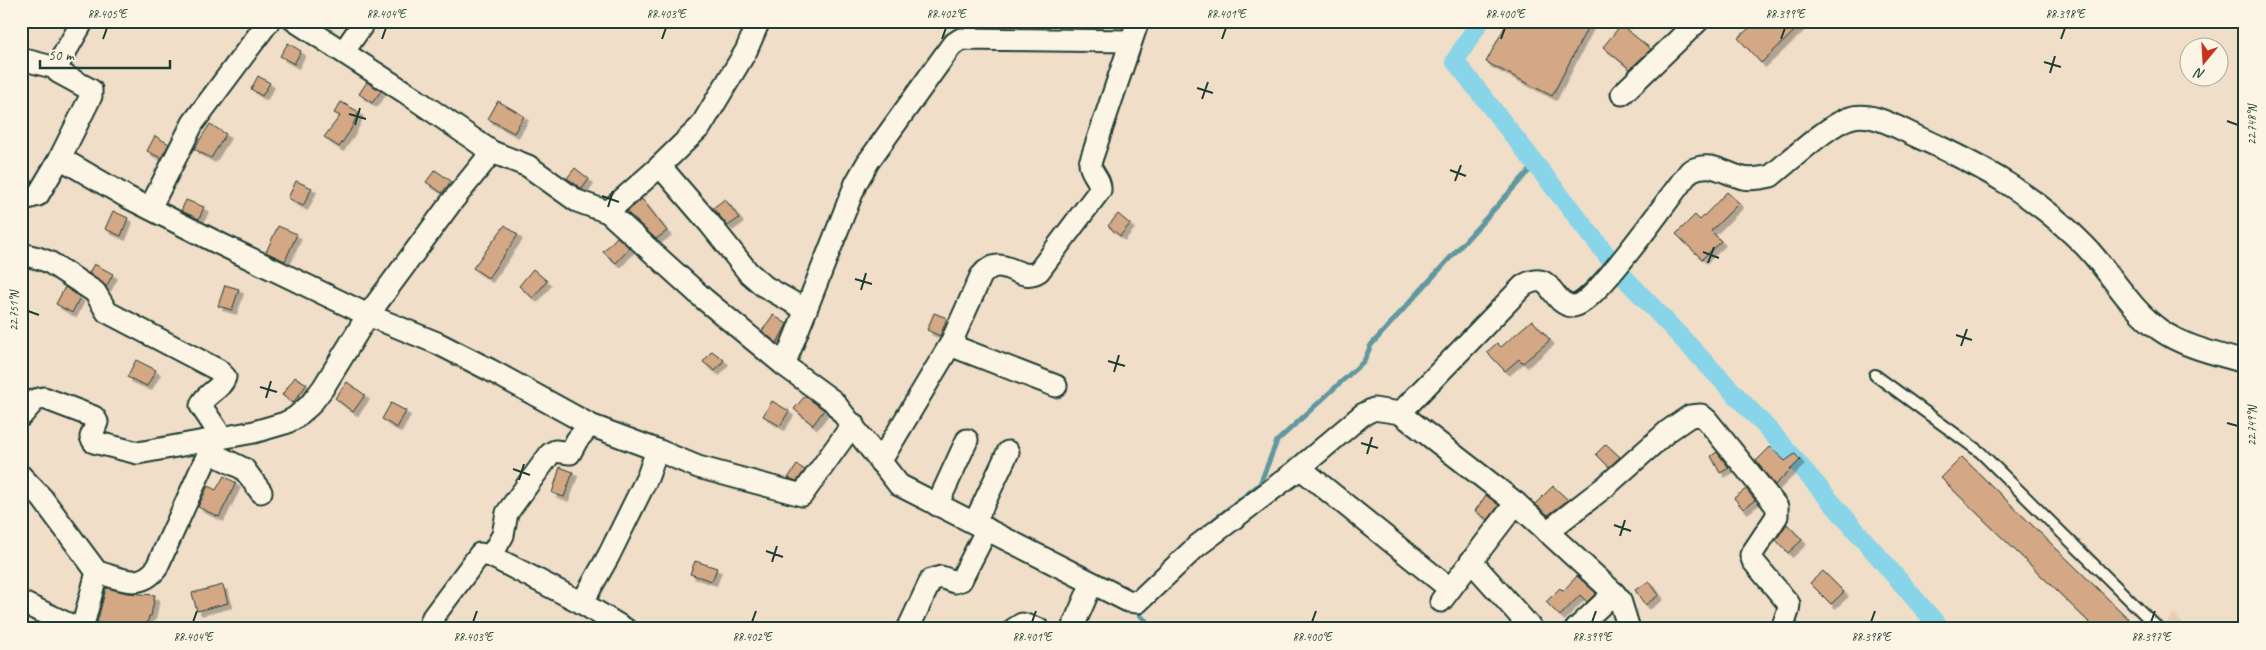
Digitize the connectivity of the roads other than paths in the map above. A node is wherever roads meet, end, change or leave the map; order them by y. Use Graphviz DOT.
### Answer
graph roads {
  1 [pos="83,21"];
  2 [pos="269,21"];
  3 [pos="295,21"];
  4 [pos="365,21"];
  5 [pos="758,21"];
  6 [pos="1138,21"];
  7 [pos="1698,21"];
  8 [pos="1132,41"];
  9 [pos="344,51"];
  10 [pos="21,59"];
  11 [pos="56,68"];
  12 [pos="1622,94"];
  13 [pos="492,152"];
  14 [pos="60,158"];
  15 [pos="660,166"];
  16 [pos="21,197"];
  17 [pos="150,208"];
  18 [pos="608,212"];
  19 [pos="21,254"];
  20 [pos="806,310"];
  21 [pos="368,315"];
  22 [pos="950,344"];
  23 [pos="2245,362"];
  24 [pos="784,365"];
  25 [pos="1875,375"];
  26 [pos="1056,386"];
  27 [pos="1400,413"];
  28 [pos="21,416"];
  29 [pos="853,424"];
  30 [pos="590,425"];
  31 [pos="967,440"];
  32 [pos="215,444"];
  33 [pos="656,450"];
  34 [pos="1008,452"];
  35 [pos="880,462"];
  36 [pos="1300,468"];
  37 [pos="21,476"];
  38 [pos="261,492"];
  39 [pos="1516,503"];
  40 [pos="937,505"];
  41 [pos="981,526"];
  42 [pos="1546,532"];
  43 [pos="490,556"];
  44 [pos="1471,561"];
  45 [pos="98,572"];
  46 [pos="1092,583"];
  47 [pos="1614,593"];
  48 [pos="21,602"];
  49 [pos="582,603"];
  50 [pos="596,622"];
  51 [pos="79,629"];
  52 [pos="82,629"];
  53 [pos="435,629"];
  54 [pos="625,629"];
  55 [pos="908,629"];
  56 [pos="1014,629"];
  57 [pos="1038,629"];
  58 [pos="1072,629"];
  59 [pos="1532,629"];
  60 [pos="1576,629"];
  61 [pos="1629,629"];
  62 [pos="1782,629"];
  63 [pos="2159,629"];
  1 -- 11 [label="street"];
  2 -- 17 [label="street"];
  3 -- 9 [label="street"];
  4 -- 9 [label="street"];
  5 -- 15 [label="street"];
  6 -- 8 [label="street"];
  7 -- 12 [label="street"];
  8 -- 20 [label="street"];
  8 -- 22 [label="street"];
  9 -- 13 [label="street"];
  10 -- 11 [label="street"];
  11 -- 14 [label="street"];
  13 -- 18 [label="street"];
  13 -- 21 [label="street"];
  14 -- 16 [label="street"];
  14 -- 17 [label="street"];
  15 -- 18 [label="street"];
  15 -- 20 [label="street"];
  17 -- 21 [label="street"];
  18 -- 24 [label="street"];
  19 -- 32 [label="street"];
  20 -- 24 [label="street"];
  21 -- 30 [label="street"];
  21 -- 32 [label="street"];
  22 -- 26 [label="street"];
  22 -- 35 [label="street"];
  23 -- 27 [label="street"];
  24 -- 29 [label="street"];
  25 -- 63 [label="lane"];
  27 -- 36 [label="street"];
  27 -- 39 [label="street"];
  28 -- 32 [label="street"];
  29 -- 33 [label="street"];
  29 -- 35 [label="street"];
  30 -- 33 [label="street"];
  30 -- 43 [label="street"];
  31 -- 40 [label="street"];
  32 -- 38 [label="street"];
  32 -- 45 [label="street"];
  33 -- 49 [label="street"];
  34 -- 41 [label="street"];
  35 -- 40 [label="street"];
  36 -- 44 [label="street"];
  36 -- 46 [label="street"];
  37 -- 45 [label="street"];
  39 -- 42 [label="street"];
  39 -- 44 [label="street"];
  40 -- 41 [label="street"];
  41 -- 46 [label="street"];
  41 -- 55 [label="street"];
  42 -- 47 [label="street"];
  42 -- 62 [label="street"];
  43 -- 49 [label="street"];
  43 -- 53 [label="street"];
  44 -- 59 [label="street"];
  45 -- 52 [label="street"];
  46 -- 58 [label="street"];
  47 -- 60 [label="street"];
  47 -- 61 [label="street"];
  48 -- 51 [label="street"];
  49 -- 50 [label="street"];
  50 -- 54 [label="street"];
  56 -- 57 [label="street"];
}
